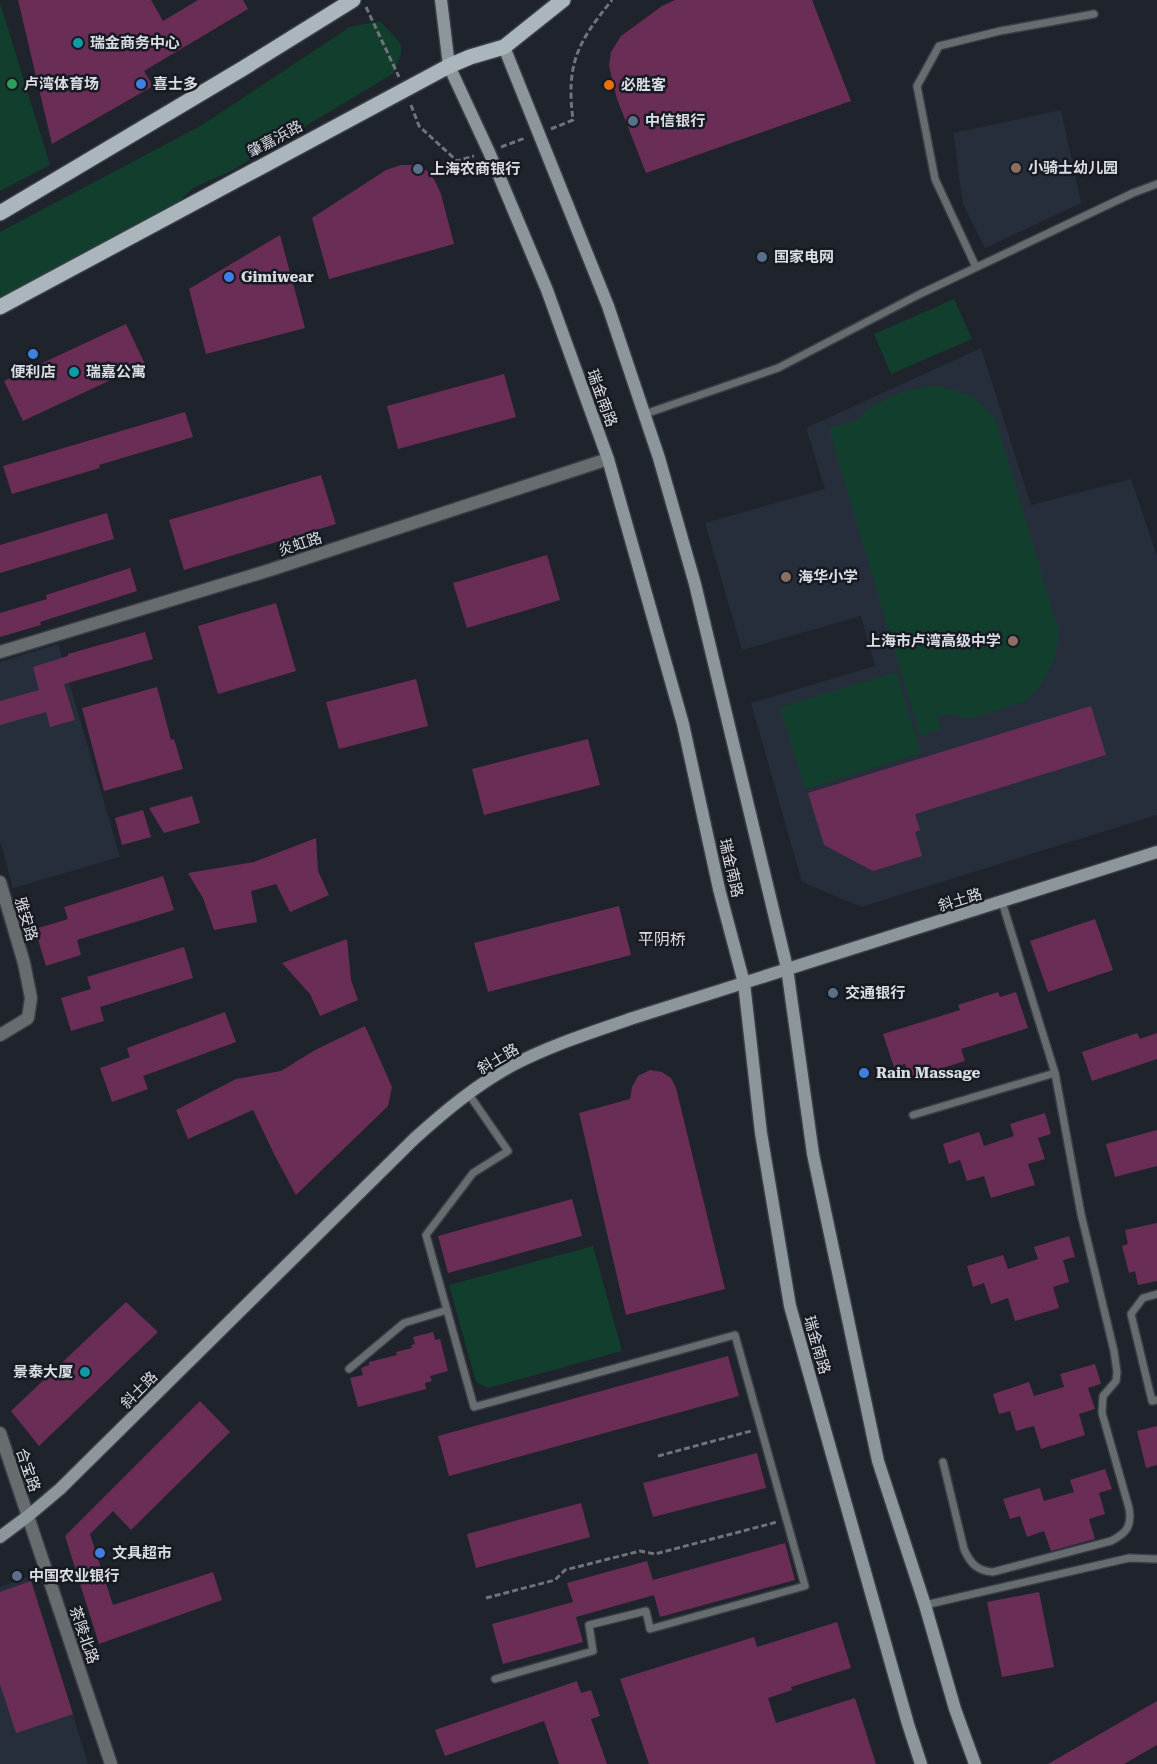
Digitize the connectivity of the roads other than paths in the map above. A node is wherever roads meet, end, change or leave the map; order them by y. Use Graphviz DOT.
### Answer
graph roads {
  1 [pos="353,0"];
  2 [pos="441,0"];
  3 [pos="555,0"];
  4 [pos="563,0"];
  5 [pos="1094,14"];
  6 [pos="504,47"];
  7 [pos="449,66"];
  8 [pos="1157,184"];
  9 [pos="0,213"];
  10 [pos="976,267"];
  11 [pos="0,307"];
  12 [pos="645,414"];
  13 [pos="608,459"];
  14 [pos="0,652"];
  15 [pos="1157,852"];
  16 [pos="0,882"];
  17 [pos="1002,902"];
  18 [pos="787,968"];
  19 [pos="744,983"];
  20 [pos="0,1035"];
  21 [pos="1055,1072"];
  22 [pos="468,1093"];
  23 [pos="913,1115"];
  24 [pos="1157,1294"];
  25 [pos="447,1310"];
  26 [pos="349,1369"];
  27 [pos="1157,1400"];
  28 [pos="0,1433"];
  29 [pos="943,1462"];
  30 [pos="28,1516"];
  31 [pos="0,1537"];
  32 [pos="1157,1559"];
  33 [pos="924,1605"];
  34 [pos="495,1679"];
  35 [pos="111,1764"];
  36 [pos="921,1764"];
  37 [pos="975,1764"];
  1 -- 9 [label="main road"];
  2 -- 7 [label="main road, 瑞金南路"];
  3 -- 6 [label="main road"];
  4 -- 6 [label="main road, 肇嘉浜路"];
  5 -- 10 [label="lane"];
  6 -- 7 [label="main road, 肇嘉浜路"];
  6 -- 12 [label="main road, 瑞金南路"];
  7 -- 11 [label="main road, 肇嘉浜路"];
  7 -- 13 [label="main road, 瑞金南路"];
  8 -- 10 [label="lane"];
  10 -- 12 [label="lane"];
  12 -- 18 [label="main road, 瑞金南路"];
  13 -- 14 [label="street, 炎虹路"];
  13 -- 19 [label="main road, 瑞金南路"];
  15 -- 17 [label="main road, 斜土路"];
  16 -- 20 [label="street, 雅安路"];
  17 -- 18 [label="main road, 斜土路"];
  17 -- 21 [label="lane"];
  18 -- 19 [label="main road, 斜土路"];
  18 -- 33 [label="main road, 瑞金南路"];
  19 -- 22 [label="main road, 斜土路"];
  19 -- 36 [label="main road, 瑞金南路"];
  21 -- 23 [label="lane"];
  21 -- 29 [label="lane"];
  22 -- 25 [label="lane"];
  22 -- 30 [label="main road, 斜土路"];
  24 -- 27 [label="lane"];
  25 -- 26 [label="lane"];
  25 -- 34 [label="lane"];
  28 -- 30 [label="street, 合宝路"];
  30 -- 31 [label="main road, 斜土路"];
  30 -- 35 [label="street, 茶陵北路"];
  32 -- 33 [label="lane"];
  33 -- 37 [label="main road, 瑞金南路"];
}
